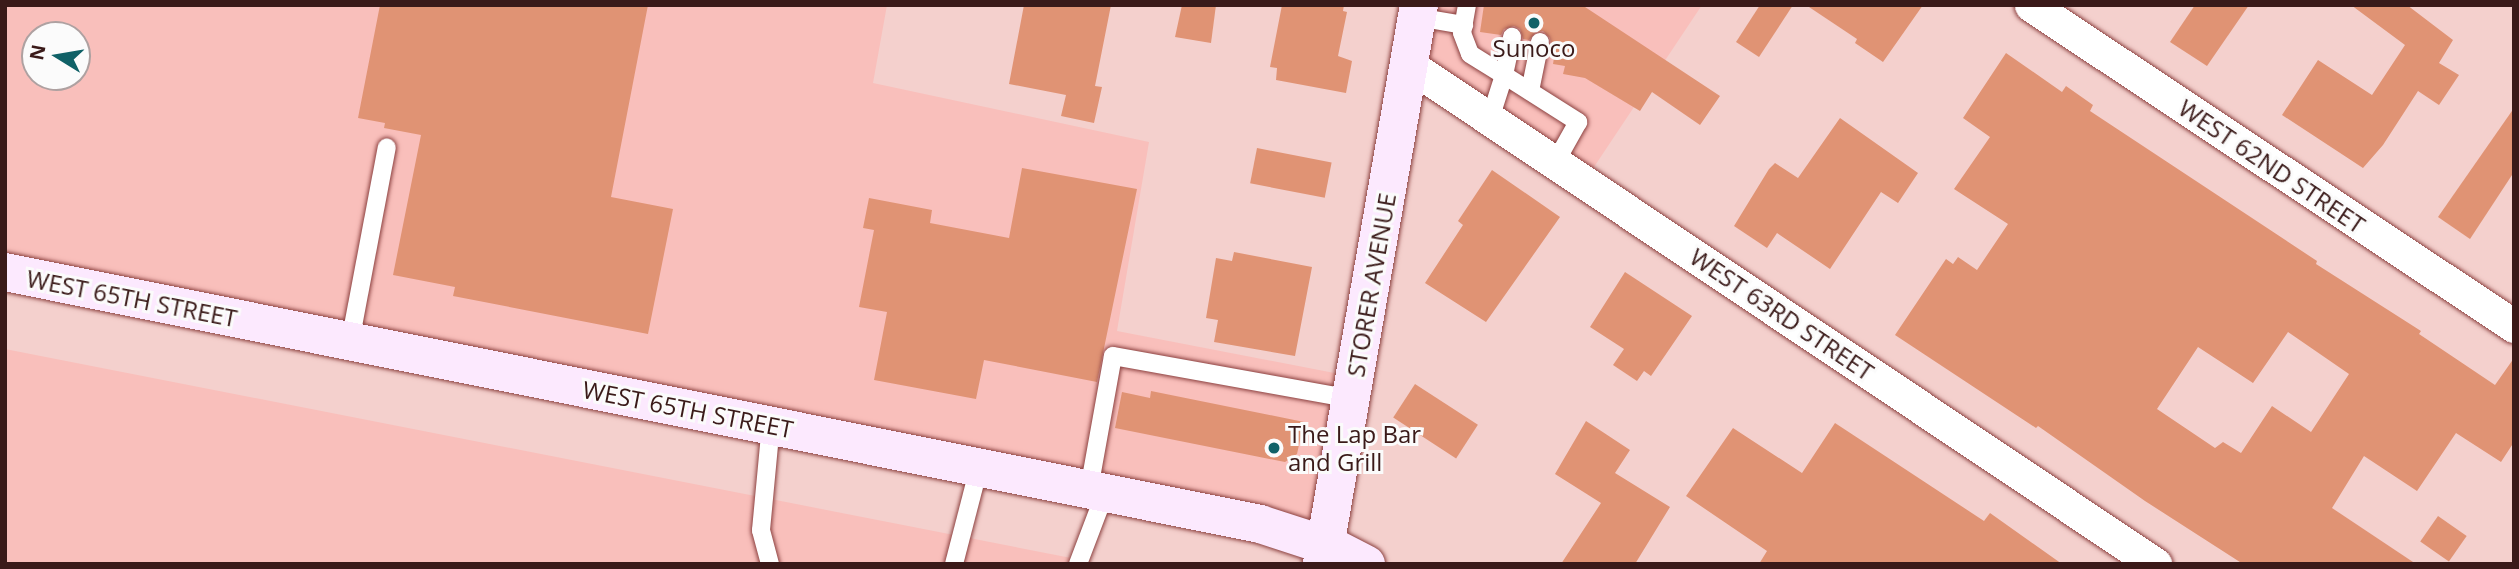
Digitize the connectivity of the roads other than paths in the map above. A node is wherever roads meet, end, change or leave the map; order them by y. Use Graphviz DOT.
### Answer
graph roads {
  1 [pos="1467,5"];
  2 [pos="2031,5"];
  3 [pos="1418,11"];
  4 [pos="1464,25"];
  5 [pos="1512,37"];
  6 [pos="1540,42"];
  7 [pos="1409,65"];
  8 [pos="1504,75"];
  9 [pos="1530,91"];
  10 [pos="1490,120"];
  11 [pos="387,147"];
  12 [pos="1555,163"];
  13 [pos="5,272"];
  14 [pos="2514,326"];
  15 [pos="350,342"];
  16 [pos="1351,399"];
  17 [pos="771,425"];
  18 [pos="979,467"];
  19 [pos="1097,491"];
  20 [pos="1324,554"];
  21 [pos="770,564"];
  22 [pos="954,564"];
  23 [pos="1077,564"];
  24 [pos="1366,564"];
  25 [pos="2155,564"];
  1 -- 4 [label="lane"];
  2 -- 14 [label="street, WEST 62ND STREET"];
  3 -- 4 [label="lane"];
  3 -- 7 [label="street, STORER AVENUE"];
  4 -- 8 [label="lane"];
  5 -- 8 [label="lane"];
  6 -- 9 [label="lane"];
  7 -- 10 [label="street, WEST 63RD STREET"];
  7 -- 16 [label="street, STORER AVENUE"];
  8 -- 9 [label="lane"];
  8 -- 10 [label="lane"];
  9 -- 12 [label="lane"];
  10 -- 12 [label="street, WEST 63RD STREET"];
  11 -- 15 [label="lane"];
  12 -- 25 [label="street, WEST 63RD STREET"];
  13 -- 15 [label="street, WEST 65TH STREET"];
  15 -- 17 [label="street, WEST 65TH STREET"];
  16 -- 19 [label="lane"];
  16 -- 20 [label="street, STORER AVENUE"];
  17 -- 18 [label="street, WEST 65TH STREET"];
  17 -- 21 [label="lane"];
  18 -- 19 [label="street, WEST 65TH STREET"];
  18 -- 22 [label="lane"];
  19 -- 20 [label="street, WEST 65TH STREET"];
  19 -- 23 [label="lane"];
  20 -- 24 [label="street, WEST 65TH STREET"];
}
